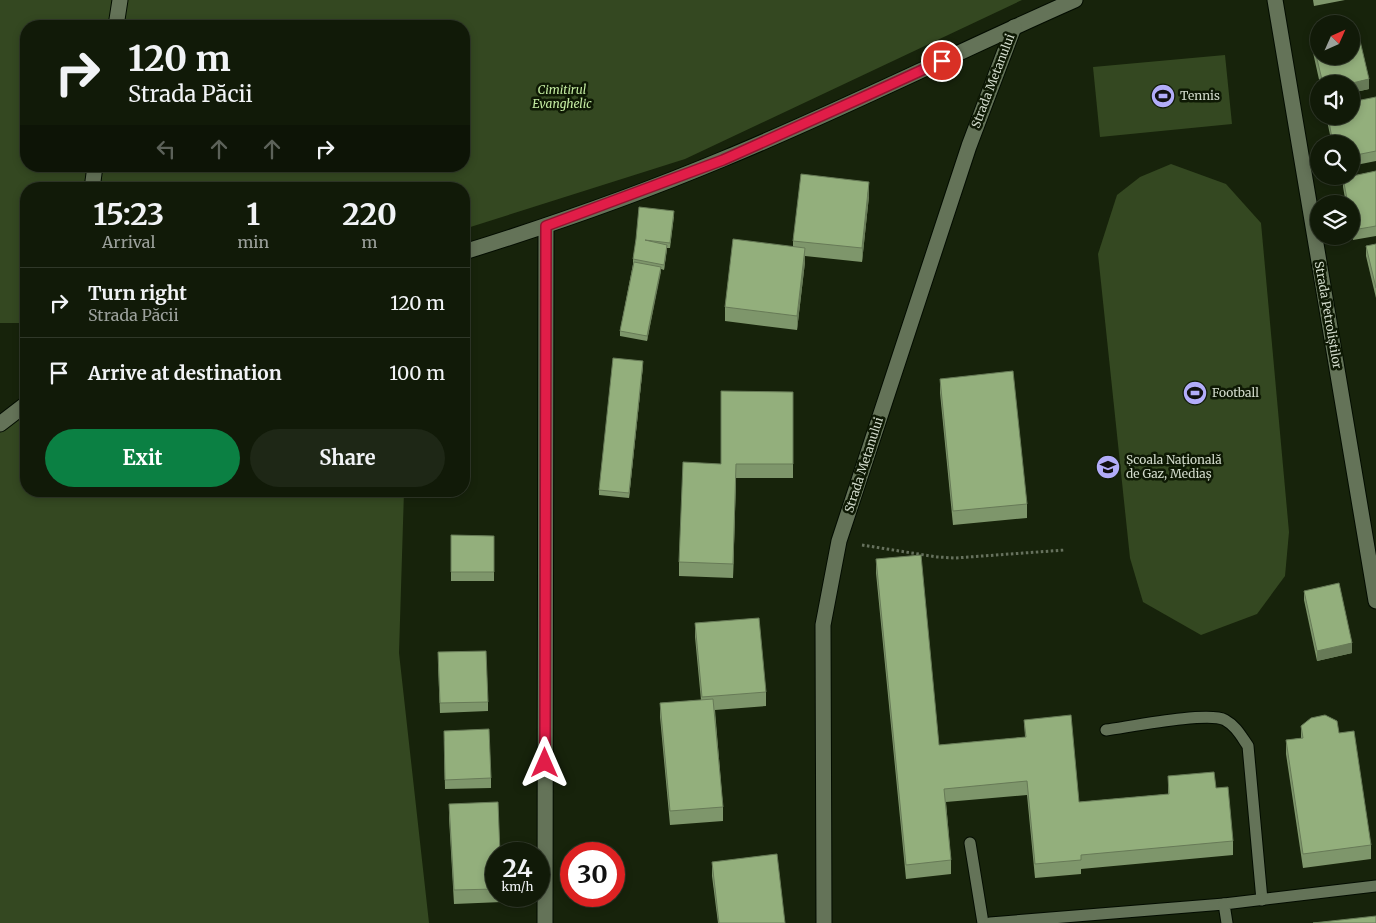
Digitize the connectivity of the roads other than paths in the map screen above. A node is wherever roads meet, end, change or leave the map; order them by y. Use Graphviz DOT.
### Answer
graph roads {
  1 [pos="120,0"];
  2 [pos="1074,0"];
  3 [pos="1275,0"];
  4 [pos="117,20"];
  5 [pos="1014,27"];
  6 [pos="546,226"];
  7 [pos="470,250"];
  8 [pos="20,409"];
  9 [pos="0,424"];
  10 [pos="1376,601"];
  11 [pos="1106,730"];
  12 [pos="970,843"];
  13 [pos="1376,886"];
  14 [pos="1262,900"];
  15 [pos="1224,904"];
  16 [pos="545,923"];
  17 [pos="824,923"];
  18 [pos="983,923"];
  19 [pos="990,923"];
  20 [pos="1227,923"];
  1 -- 4 [label="street"];
  2 -- 5 [label="street"];
  3 -- 10 [label="street, Strada Petroliștilor"];
  5 -- 6 [label="street"];
  5 -- 17 [label="street, Strada Metanului"];
  6 -- 7 [label="street"];
  6 -- 16 [label="street"];
  8 -- 9 [label="street"];
  11 -- 14 [label="lane"];
  12 -- 18 [label="lane"];
  13 -- 14 [label="lane"];
  14 -- 15 [label="lane"];
  15 -- 19 [label="lane"];
  15 -- 20 [label="lane"];
}
